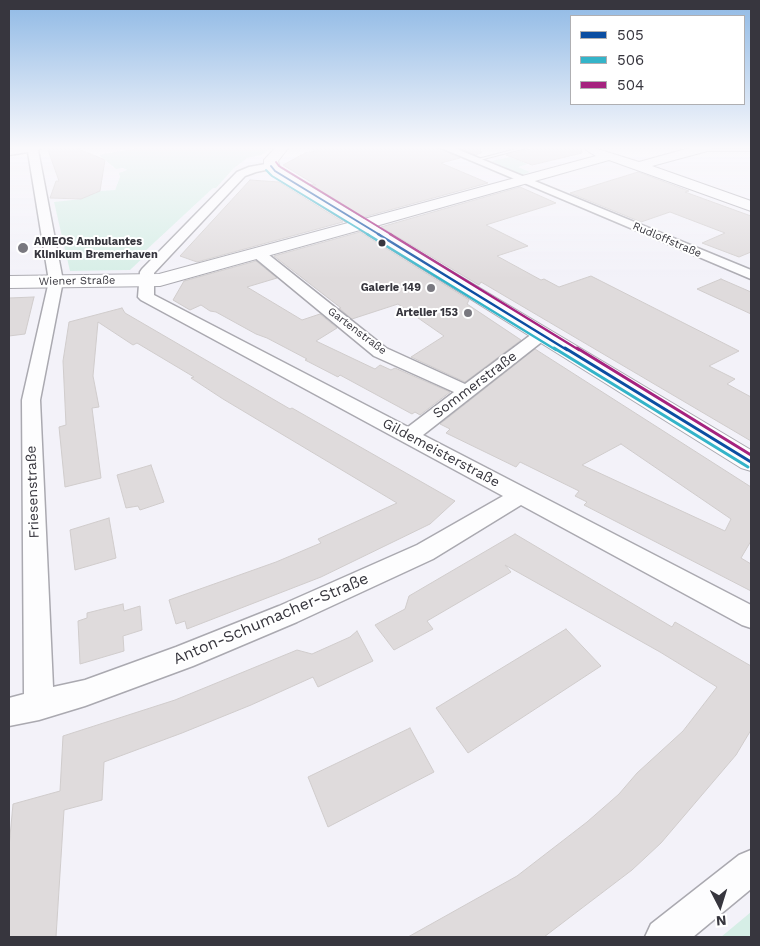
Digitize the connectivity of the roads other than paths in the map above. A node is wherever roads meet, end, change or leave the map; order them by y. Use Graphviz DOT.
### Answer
graph roads {
  1 [pos="41,191"];
  2 [pos="225,191"];
  3 [pos="311,191"];
  4 [pos="484,191"];
  5 [pos="551,191"];
  6 [pos="709,191"];
  7 [pos="751,206"];
  8 [pos="364,225"];
  9 [pos="259,254"];
  10 [pos="751,275"];
  11 [pos="146,280"];
  12 [pos="56,281"];
  13 [pos="9,282"];
  14 [pos="542,334"];
  15 [pos="466,390"];
  16 [pos="409,436"];
  17 [pos="751,462"];
  18 [pos="520,495"];
  19 [pos="751,617"];
  20 [pos="39,706"];
  21 [pos="9,712"];
  22 [pos="751,867"];
  23 [pos="664,937"];
  1 -- 12 [label="street"];
  2 -- 11 [label="street"];
  3 -- 8 [label="street"];
  4 -- 8 [label="street, Wiener Straße"];
  5 -- 10 [label="street, Rudloffstraße"];
  6 -- 7 [label="street"];
  8 -- 9 [label="street, Wiener Straße"];
  8 -- 14 [label="street"];
  9 -- 11 [label="street, Wiener Straße"];
  9 -- 15 [label="street, Gartenstraße"];
  11 -- 12 [label="street, Wiener Straße"];
  11 -- 16 [label="street, Gildemeisterstraße"];
  12 -- 13 [label="street, Wiener Straße"];
  12 -- 20 [label="street, Friesenstraße"];
  14 -- 15 [label="street, Sommerstraße"];
  14 -- 17 [label="street"];
  15 -- 16 [label="street, Sommerstraße"];
  16 -- 18 [label="street, Gildemeisterstraße"];
  18 -- 19 [label="street, Gildemeisterstraße"];
  18 -- 20 [label="street, Anton-Schumacher-Straße"];
  20 -- 21 [label="street, Anton-Schumacher-Straße"];
  22 -- 23 [label="street"];
}
